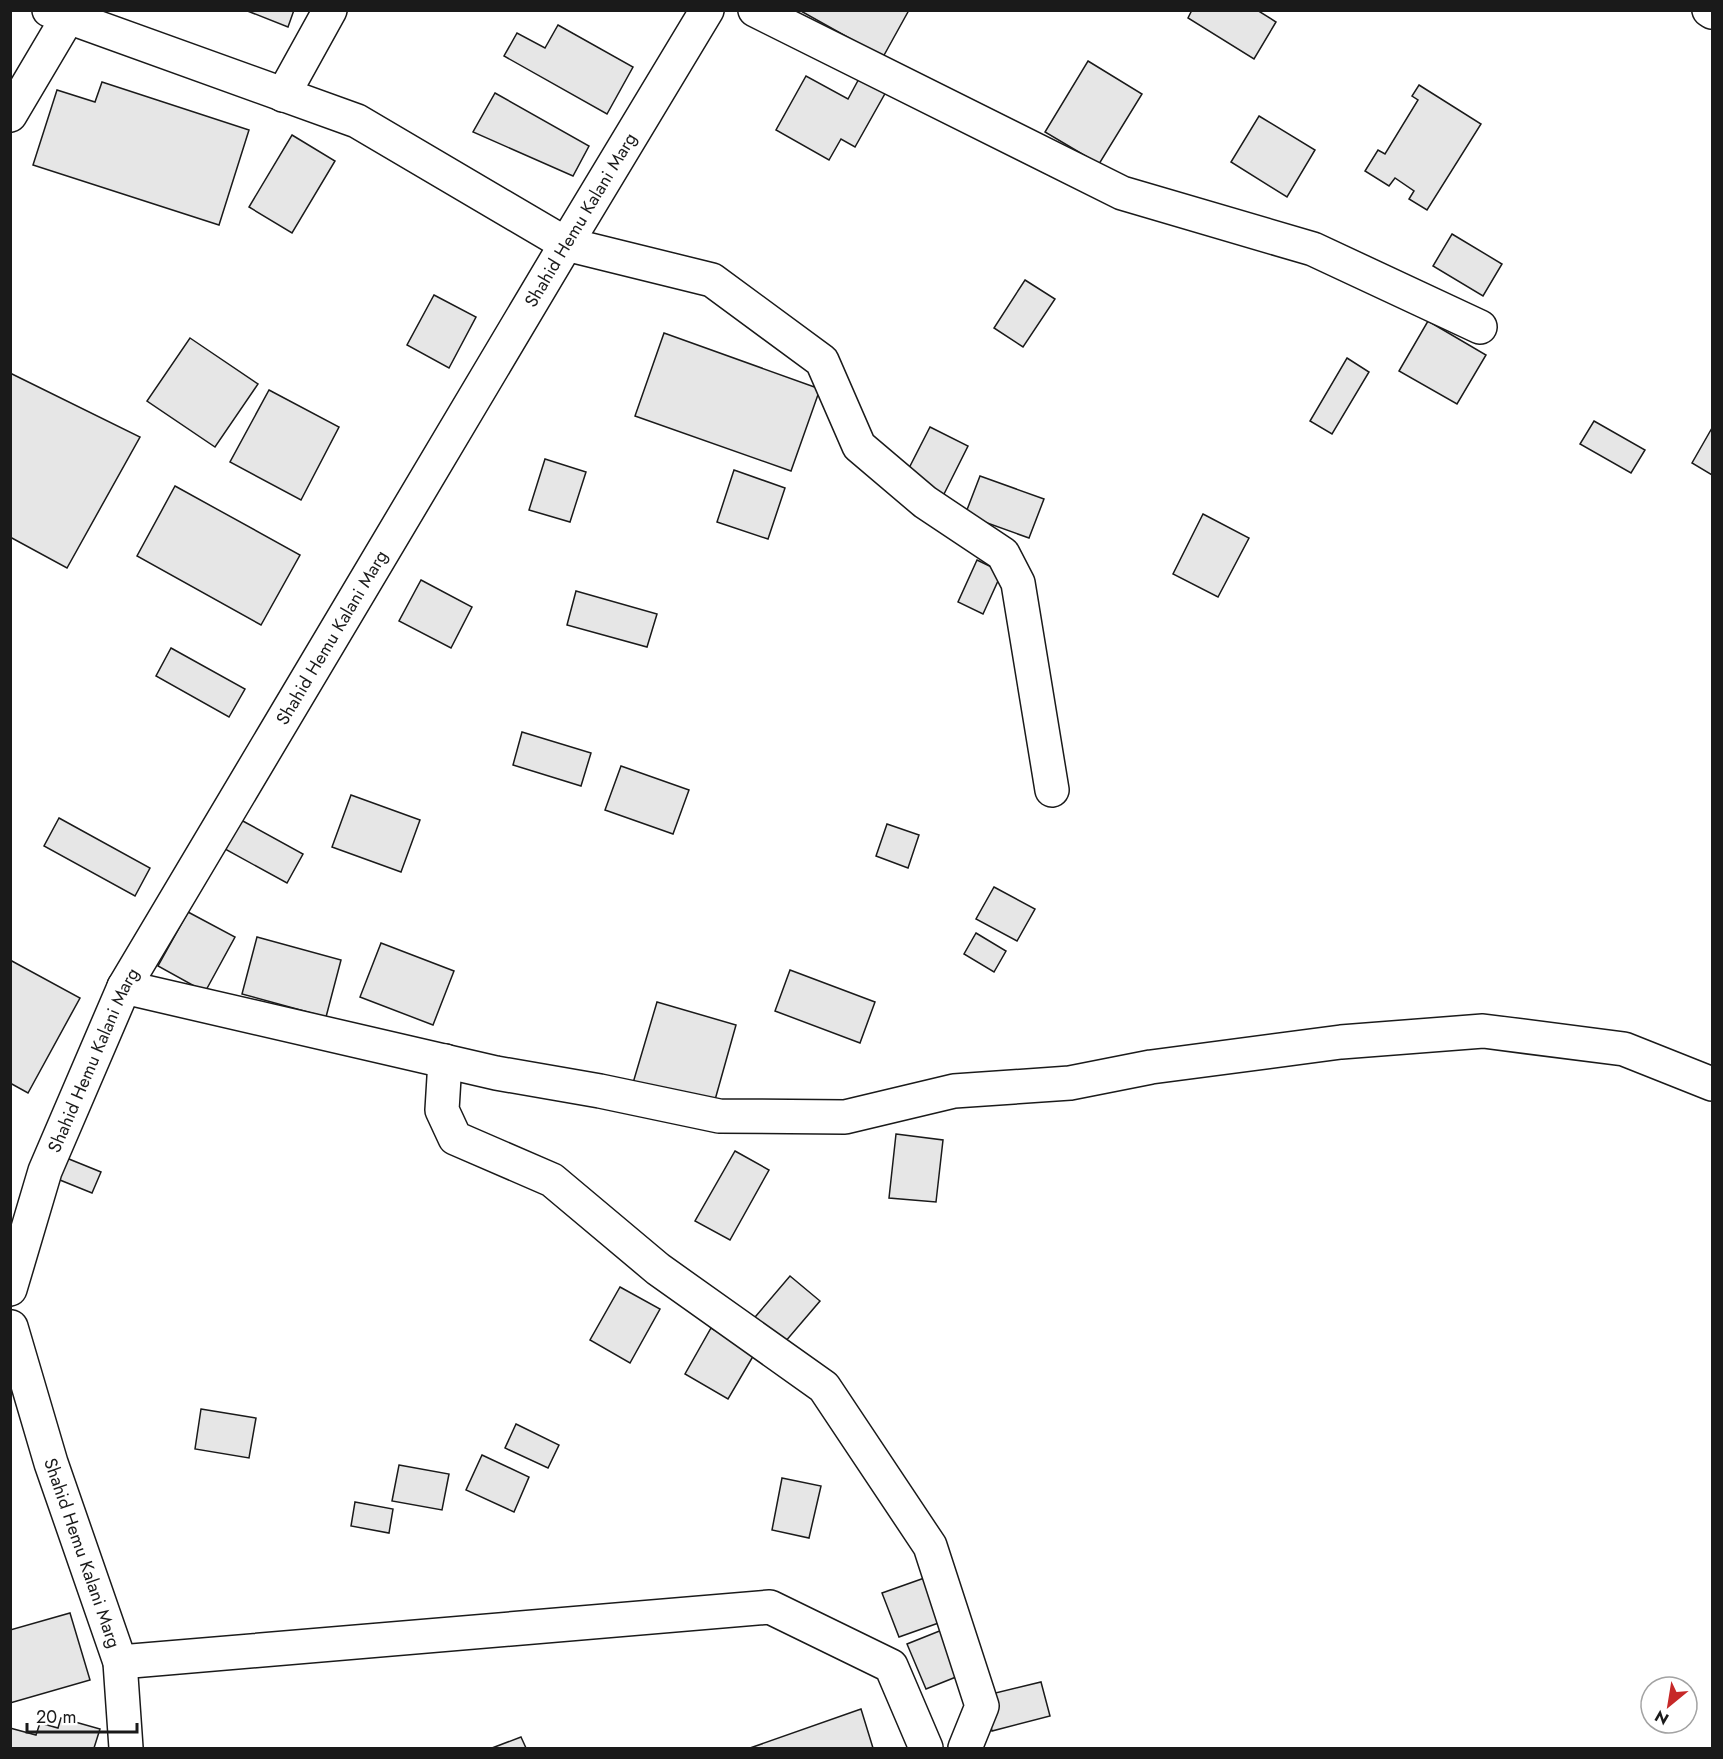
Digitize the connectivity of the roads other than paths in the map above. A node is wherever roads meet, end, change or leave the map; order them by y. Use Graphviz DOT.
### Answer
graph roads {
  1 [pos="330,10"];
  2 [pos="707,10"];
  3 [pos="755,10"];
  4 [pos="58,14"];
  5 [pos="284,95"];
  6 [pos="10,115"];
  7 [pos="566,244"];
  8 [pos="1480,327"];
  9 [pos="1052,790"];
  10 [pos="124,987"];
  11 [pos="445,1061"];
  12 [pos="1713,1084"];
  13 [pos="10,1289"];
  14 [pos="10,1302"];
  15 [pos="11,1328"];
  16 [pos="120,1662"];
  17 [pos="126,1749"];
  18 [pos="926,1749"];
  19 [pos="965,1749"];
  1 -- 5 [label="street"];
  2 -- 7 [label="street, Shahid Hemu Kalani Marg"];
  3 -- 8 [label="street"];
  4 -- 5 [label="street"];
  4 -- 6 [label="street"];
  5 -- 7 [label="street"];
  7 -- 9 [label="street"];
  7 -- 10 [label="street, Shahid Hemu Kalani Marg"];
  10 -- 11 [label="street"];
  10 -- 13 [label="street, Shahid Hemu Kalani Marg"];
  11 -- 12 [label="street"];
  11 -- 19 [label="street"];
  14 -- 15 [label="street, Shahid Hemu Kalani Marg"];
  15 -- 16 [label="street, Shahid Hemu Kalani Marg"];
  16 -- 17 [label="street, Shahid Hemu Kalani Marg"];
  16 -- 18 [label="street"];
}
